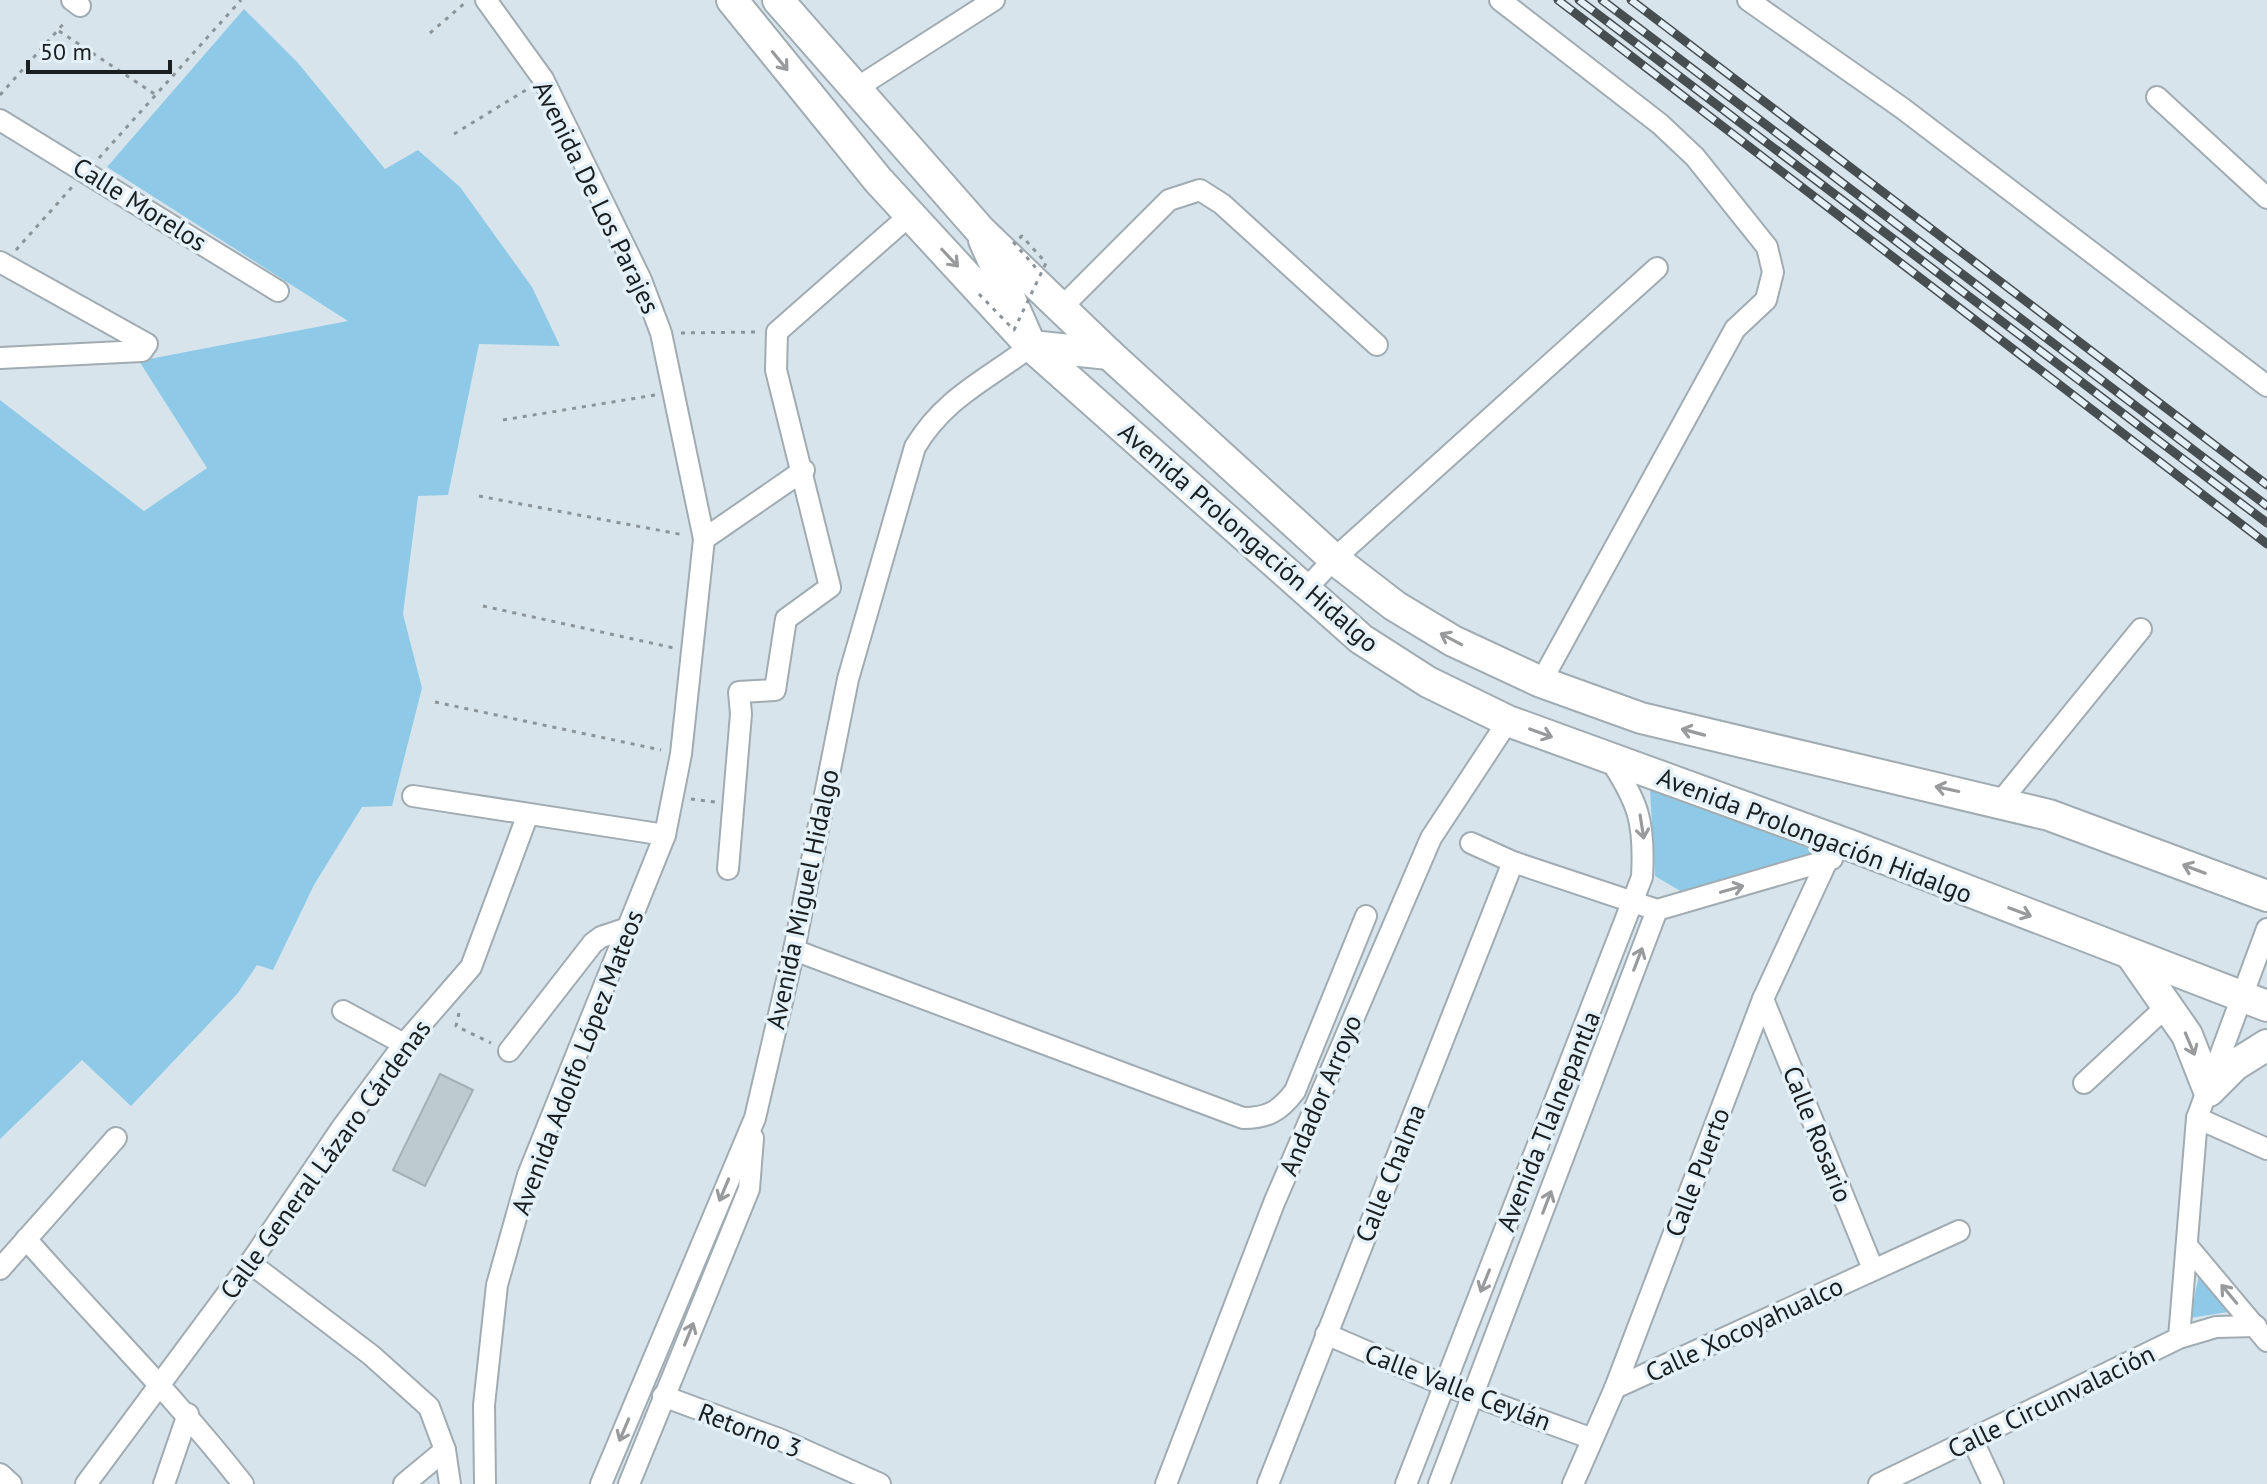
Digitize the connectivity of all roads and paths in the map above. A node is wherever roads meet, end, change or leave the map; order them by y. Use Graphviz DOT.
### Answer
graph roads {
  1 [pos="240,0"];
  2 [pos="469,0"];
  3 [pos="486,0"];
  4 [pos="775,0"];
  5 [pos="994,0"];
  6 [pos="1500,0"];
  7 [pos="1748,0"];
  8 [pos="76,3"];
  9 [pos="739,10"];
  10 [pos="58,30"];
  11 [pos="430,33"];
  12 [pos="543,79"];
  13 [pos="855,89"];
  14 [pos="0,95"];
  15 [pos="156,95"];
  16 [pos="2157,97"];
  17 [pos="0,120"];
  18 [pos="454,134"];
  19 [pos="87,171"];
  20 [pos="2267,198"];
  21 [pos="910,215"];
  22 [pos="980,230"];
  23 [pos="2,263"];
  24 [pos="1036,268"];
  25 [pos="1657,268"];
  26 [pos="278,291"];
  27 [pos="979,294"];
  28 [pos="1061,308"];
  29 [pos="777,332"];
  30 [pos="661,333"];
  31 [pos="1377,345"];
  32 [pos="1031,346"];
  33 [pos="1109,354"];
  34 [pos="0,358"];
  35 [pos="2267,386"];
  36 [pos="671,392"];
  37 [pos="503,420"];
  38 [pos="804,470"];
  39 [pos="479,496"];
  40 [pos="704,539"];
  41 [pos="1334,559"];
  42 [pos="1305,590"];
  43 [pos="483,606"];
  44 [pos="2141,629"];
  45 [pos="693,652"];
  46 [pos="1541,682"];
  47 [pos="435,702"];
  48 [pos="1508,721"];
  49 [pos="681,754"];
  50 [pos="1609,758"];
  51 [pos="413,796"];
  52 [pos="672,796"];
  53 [pos="2001,801"];
  54 [pos="735,805"];
  55 [pos="528,814"];
  56 [pos="665,835"];
  57 [pos="1471,843"];
  58 [pos="1852,846"];
  59 [pos="1513,862"];
  60 [pos="1826,863"];
  61 [pos="728,869"];
  62 [pos="2267,896"];
  63 [pos="1635,904"];
  64 [pos="1657,910"];
  65 [pos="1366,916"];
  66 [pos="628,928"];
  67 [pos="2267,929"];
  68 [pos="794,950"];
  69 [pos="2132,956"];
  70 [pos="1763,999"];
  71 [pos="2254,1002"];
  72 [pos="2167,1006"];
  73 [pos="343,1011"];
  74 [pos="459,1011"];
  75 [pos="404,1044"];
  76 [pos="2267,1045"];
  77 [pos="509,1051"];
  78 [pos="2084,1083"];
  79 [pos="2209,1091"];
  80 [pos="755,1118"];
  81 [pos="2197,1118"];
  82 [pos="116,1138"];
  83 [pos="2267,1149"];
  84 [pos="1959,1231"];
  85 [pos="26,1239"];
  86 [pos="2189,1248"];
  87 [pos="250,1263"];
  88 [pos="0,1269"];
  89 [pos="1873,1269"];
  90 [pos="1326,1334"];
  91 [pos="2261,1334"];
  92 [pos="2179,1338"];
  93 [pos="1444,1385"];
  94 [pos="157,1386"];
  95 [pos="1615,1388"];
  96 [pos="663,1396"];
  97 [pos="1474,1396"];
  98 [pos="188,1414"];
  99 [pos="1590,1438"];
  100 [pos="1972,1439"];
  101 [pos="445,1450"];
  102 [pos="0,1474"];
  103 [pos="11,1484"];
  104 [pos="86,1484"];
  105 [pos="164,1484"];
  106 [pos="243,1484"];
  107 [pos="404,1484"];
  108 [pos="450,1484"];
  109 [pos="485,1484"];
  110 [pos="601,1484"];
  111 [pos="629,1484"];
  112 [pos="880,1484"];
  113 [pos="1166,1484"];
  114 [pos="1268,1484"];
  115 [pos="1406,1484"];
  116 [pos="1439,1484"];
  117 [pos="1573,1484"];
  118 [pos="1879,1484"];
  119 [pos="1993,1484"];
  1 -- 15 [label="path"];
  2 -- 11 [label="path"];
  3 -- 12 [label="street, Avenida De Los Parajes"];
  4 -- 9 [label="highway"];
  4 -- 13 [label="highway, Avenida Prolongación Hidalgo"];
  5 -- 13 [label="street"];
  6 -- 46 [label="street"];
  7 -- 35 [label="street"];
  8 -- 10 [label="path"];
  9 -- 21 [label="highway, Avenida Prolongación Hidalgo, one-way"];
  10 -- 14 [label="path"];
  10 -- 15 [label="path"];
  12 -- 18 [label="path"];
  12 -- 30 [label="street, Avenida De Los Parajes"];
  13 -- 22 [label="highway, Avenida Prolongación Hidalgo"];
  15 -- 19 [label="path"];
  16 -- 20 [label="street"];
  17 -- 19 [label="street, Calle Morelos"];
  19 -- 23 [label="path"];
  19 -- 26 [label="street, Calle Morelos"];
  21 -- 29 [label="street"];
  21 -- 32 [label="highway, Avenida Prolongación Hidalgo, one-way"];
  22 -- 28 [label="highway, Avenida Prolongación Hidalgo"];
  22 -- 32 [label="highway"];
  23 -- 34 [label="street"];
  24 -- 27 [label="path, bridge"];
  25 -- 41 [label="street"];
  28 -- 31 [label="street"];
  28 -- 33 [label="highway, Avenida Prolongación Hidalgo"];
  29 -- 30 [label="path"];
  29 -- 38 [label="street"];
  30 -- 36 [label="street, Avenida De Los Parajes"];
  32 -- 33 [label="highway"];
  32 -- 42 [label="highway, Avenida Prolongación Hidalgo"];
  32 -- 68 [label="street, Avenida Miguel Hidalgo"];
  33 -- 41 [label="highway, Avenida Prolongación Hidalgo"];
  36 -- 37 [label="path"];
  36 -- 40 [label="street, Avenida De Los Parajes"];
  38 -- 40 [label="street"];
  38 -- 54 [label="street"];
  39 -- 40 [label="path"];
  40 -- 45 [label="street, Avenida De Los Parajes"];
  41 -- 42 [label="street"];
  46 -- 41 [label="highway, Avenida Prolongación Hidalgo, one-way"];
  42 -- 48 [label="highway, Avenida Prolongación Hidalgo"];
  43 -- 45 [label="path"];
  44 -- 53 [label="street"];
  45 -- 49 [label="street, Avenida De Los Parajes"];
  53 -- 46 [label="highway, Avenida Prolongación Hidalgo, one-way"];
  47 -- 49 [label="path"];
  48 -- 50 [label="highway, Avenida Prolongación Hidalgo, one-way"];
  48 -- 113 [label="street, Andador Arroyo"];
  49 -- 52 [label="street, Avenida De Los Parajes"];
  50 -- 58 [label="highway, Avenida Prolongación Hidalgo"];
  50 -- 63 [label="street, Avenida Tlalnepantla, one-way"];
  51 -- 55 [label="street"];
  52 -- 54 [label="path"];
  52 -- 56 [label="street, Avenida De Los Parajes"];
  62 -- 53 [label="highway, Avenida Prolongación Hidalgo, one-way"];
  54 -- 61 [label="street"];
  55 -- 56 [label="street"];
  55 -- 75 [label="street, Calle General Lázaro Cárdenas"];
  56 -- 66 [label="street, Avenida Adolfo López Mateos"];
  57 -- 59 [label="street"];
  58 -- 60 [label="street"];
  58 -- 69 [label="highway, Avenida Prolongación Hidalgo, one-way"];
  59 -- 63 [label="street"];
  59 -- 90 [label="street, Calle Chalma"];
  64 -- 60 [label="street, one-way"];
  60 -- 70 [label="street, Calle Puerto"];
  63 -- 64 [label="street"];
  63 -- 93 [label="street, Avenida Tlalnepantla, one-way"];
  97 -- 64 [label="street, Avenida Tlalnepantla, one-way"];
  65 -- 68 [label="street"];
  66 -- 77 [label="street"];
  66 -- 109 [label="street, Avenida Adolfo López Mateos"];
  67 -- 71 [label="street, Calle Circunvalación"];
  68 -- 80 [label="street, Avenida Miguel Hidalgo"];
  69 -- 71 [label="highway, Avenida Prolongación Hidalgo"];
  69 -- 72 [label="highway"];
  70 -- 89 [label="street, Calle Rosario"];
  70 -- 95 [label="street, Calle Puerto"];
  71 -- 79 [label="street, Calle Circunvalación"];
  72 -- 78 [label="street"];
  72 -- 79 [label="highway, one-way"];
  73 -- 75 [label="street"];
  74 -- 77 [label="path"];
  75 -- 87 [label="street, Calle General Lázaro Cárdenas"];
  76 -- 79 [label="highway"];
  79 -- 81 [label="street, Calle Circunvalación"];
  96 -- 80 [label="street, one-way"];
  80 -- 110 [label="street, Avenida Miguel Hidalgo, one-way"];
  81 -- 83 [label="street"];
  81 -- 86 [label="street, Calle Circunvalación"];
  82 -- 85 [label="street"];
  84 -- 89 [label="street, Calle Xocoyahualco"];
  85 -- 88 [label="street"];
  85 -- 94 [label="street"];
  91 -- 86 [label="street, one-way"];
  86 -- 92 [label="street, Calle Circunvalación"];
  87 -- 94 [label="street, Calle General Lázaro Cárdenas"];
  87 -- 101 [label="street"];
  89 -- 95 [label="street, Calle Xocoyahualco"];
  90 -- 93 [label="street, Calle Valle Ceylán"];
  90 -- 114 [label="street, Calle Chalma"];
  91 -- 92 [label="street, Calle Circunvalación"];
  92 -- 100 [label="street, Calle Circunvalación"];
  93 -- 97 [label="street, Calle Valle Ceylán"];
  93 -- 115 [label="street, Avenida Tlalnepantla"];
  94 -- 98 [label="street"];
  94 -- 104 [label="street, Calle General Lázaro Cárdenas"];
  95 -- 99 [label="street, Calle Puerto"];
  96 -- 111 [label="street"];
  96 -- 112 [label="street, Retorno 3"];
  97 -- 99 [label="street, Calle Valle Ceylán"];
  97 -- 116 [label="street, Avenida Tlalnepantla"];
  98 -- 105 [label="street"];
  98 -- 106 [label="street"];
  99 -- 117 [label="street, Calle Puerto"];
  100 -- 118 [label="street, Calle Circunvalación"];
  100 -- 119 [label="street"];
  101 -- 107 [label="street"];
  101 -- 108 [label="street"];
  102 -- 103 [label="street"];
}
